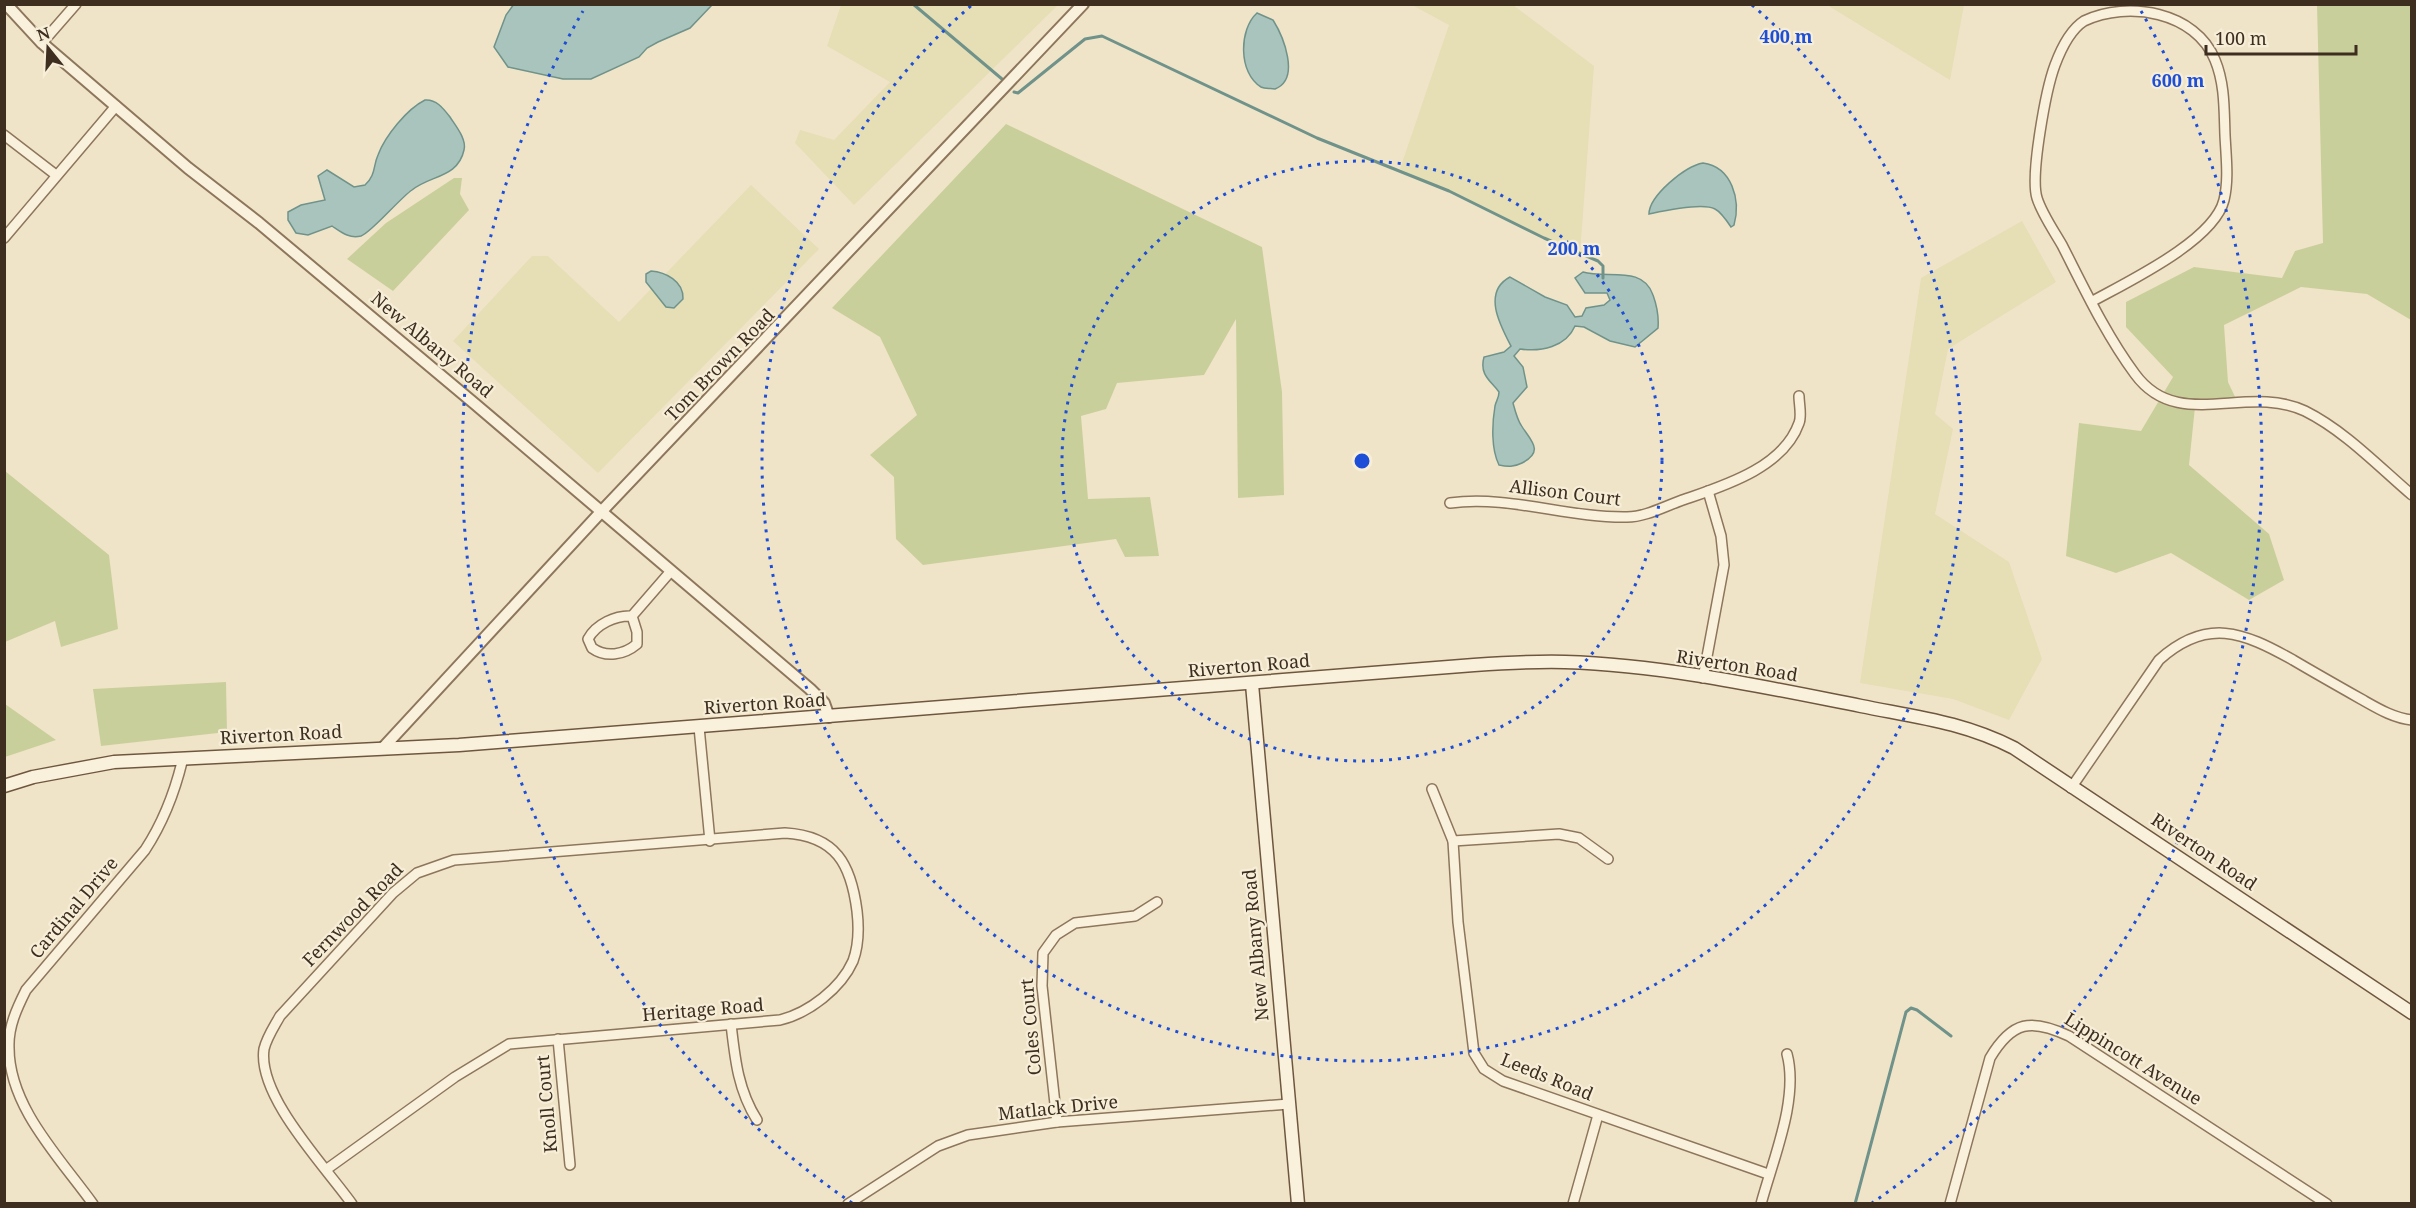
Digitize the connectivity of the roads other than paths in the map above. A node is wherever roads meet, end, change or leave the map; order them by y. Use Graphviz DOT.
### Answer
graph roads {
  1 [pos="6,4"];
  2 [pos="76,4"];
  3 [pos="1083,4"];
  4 [pos="42,43"];
  5 [pos="116,106"];
  6 [pos="4,135"];
  7 [pos="56,175"];
  8 [pos="4,238"];
  9 [pos="2091,302"];
  10 [pos="1799,396"];
  11 [pos="1708,491"];
  12 [pos="2412,495"];
  13 [pos="1450,503"];
  14 [pos="601,512"];
  15 [pos="670,571"];
  16 [pos="632,616"];
  17 [pos="1703,678"];
  18 [pos="1252,684"];
  19 [pos="829,717"];
  20 [pos="2412,720"];
  21 [pos="699,728"];
  22 [pos="382,748"];
  23 [pos="183,758"];
  24 [pos="4,786"];
  25 [pos="2071,788"];
  26 [pos="1432,789"];
  27 [pos="710,841"];
  28 [pos="1453,841"];
  29 [pos="1608,859"];
  30 [pos="1158,902"];
  31 [pos="2412,1012"];
  32 [pos="730,1024"];
  33 [pos="558,1039"];
  34 [pos="1787,1054"];
  35 [pos="1289,1104"];
  36 [pos="1598,1115"];
  37 [pos="757,1120"];
  38 [pos="1057,1122"];
  39 [pos="570,1165"];
  40 [pos="327,1169"];
  41 [pos="1768,1174"];
  42 [pos="93,1203"];
  43 [pos="352,1203"];
  44 [pos="848,1203"];
  45 [pos="1298,1203"];
  46 [pos="1573,1203"];
  47 [pos="1761,1203"];
  48 [pos="1950,1203"];
  49 [pos="2327,1203"];
  1 -- 4 [label="street, New Albany Road"];
  2 -- 4 [label="street"];
  3 -- 14 [label="street, Tom Brown Road"];
  4 -- 5 [label="street, New Albany Road"];
  5 -- 7 [label="street"];
  5 -- 14 [label="street, New Albany Road"];
  6 -- 7 [label="street"];
  7 -- 8 [label="street"];
  9 -- 9 [label="street"];
  9 -- 12 [label="street"];
  10 -- 11 [label="street, Allison Court"];
  11 -- 13 [label="street, Allison Court"];
  11 -- 17 [label="street"];
  14 -- 15 [label="street, New Albany Road"];
  14 -- 22 [label="street, Tom Brown Road"];
  15 -- 16 [label="street"];
  15 -- 19 [label="street, New Albany Road"];
  16 -- 16 [label="street"];
  17 -- 18 [label="main road, Riverton Road"];
  17 -- 25 [label="main road, Riverton Road"];
  18 -- 19 [label="main road, Riverton Road"];
  18 -- 35 [label="main road, New Albany Road"];
  19 -- 21 [label="main road, Riverton Road"];
  20 -- 25 [label="street"];
  21 -- 22 [label="main road, Riverton Road"];
  21 -- 27 [label="street"];
  22 -- 23 [label="main road, Riverton Road"];
  23 -- 24 [label="main road, Riverton Road"];
  23 -- 42 [label="street, Cardinal Drive"];
  25 -- 31 [label="main road, Riverton Road"];
  26 -- 28 [label="street, Leeds Road"];
  27 -- 32 [label="street, Heritage Road"];
  27 -- 40 [label="street, Fernwood Road"];
  28 -- 29 [label="street"];
  28 -- 36 [label="street, Leeds Road"];
  30 -- 38 [label="street, Coles Court"];
  32 -- 33 [label="street, Heritage Road"];
  32 -- 37 [label="street"];
  33 -- 39 [label="street, Knoll Court"];
  33 -- 40 [label="street, Heritage Road"];
  34 -- 41 [label="street"];
  35 -- 38 [label="street, Matlack Drive"];
  35 -- 45 [label="main road, New Albany Road"];
  36 -- 41 [label="street, Leeds Road"];
  36 -- 46 [label="street"];
  38 -- 44 [label="street, Matlack Drive"];
  40 -- 43 [label="street, Fernwood Road"];
  41 -- 47 [label="street"];
  48 -- 49 [label="street, Lippincott Avenue"];
}
